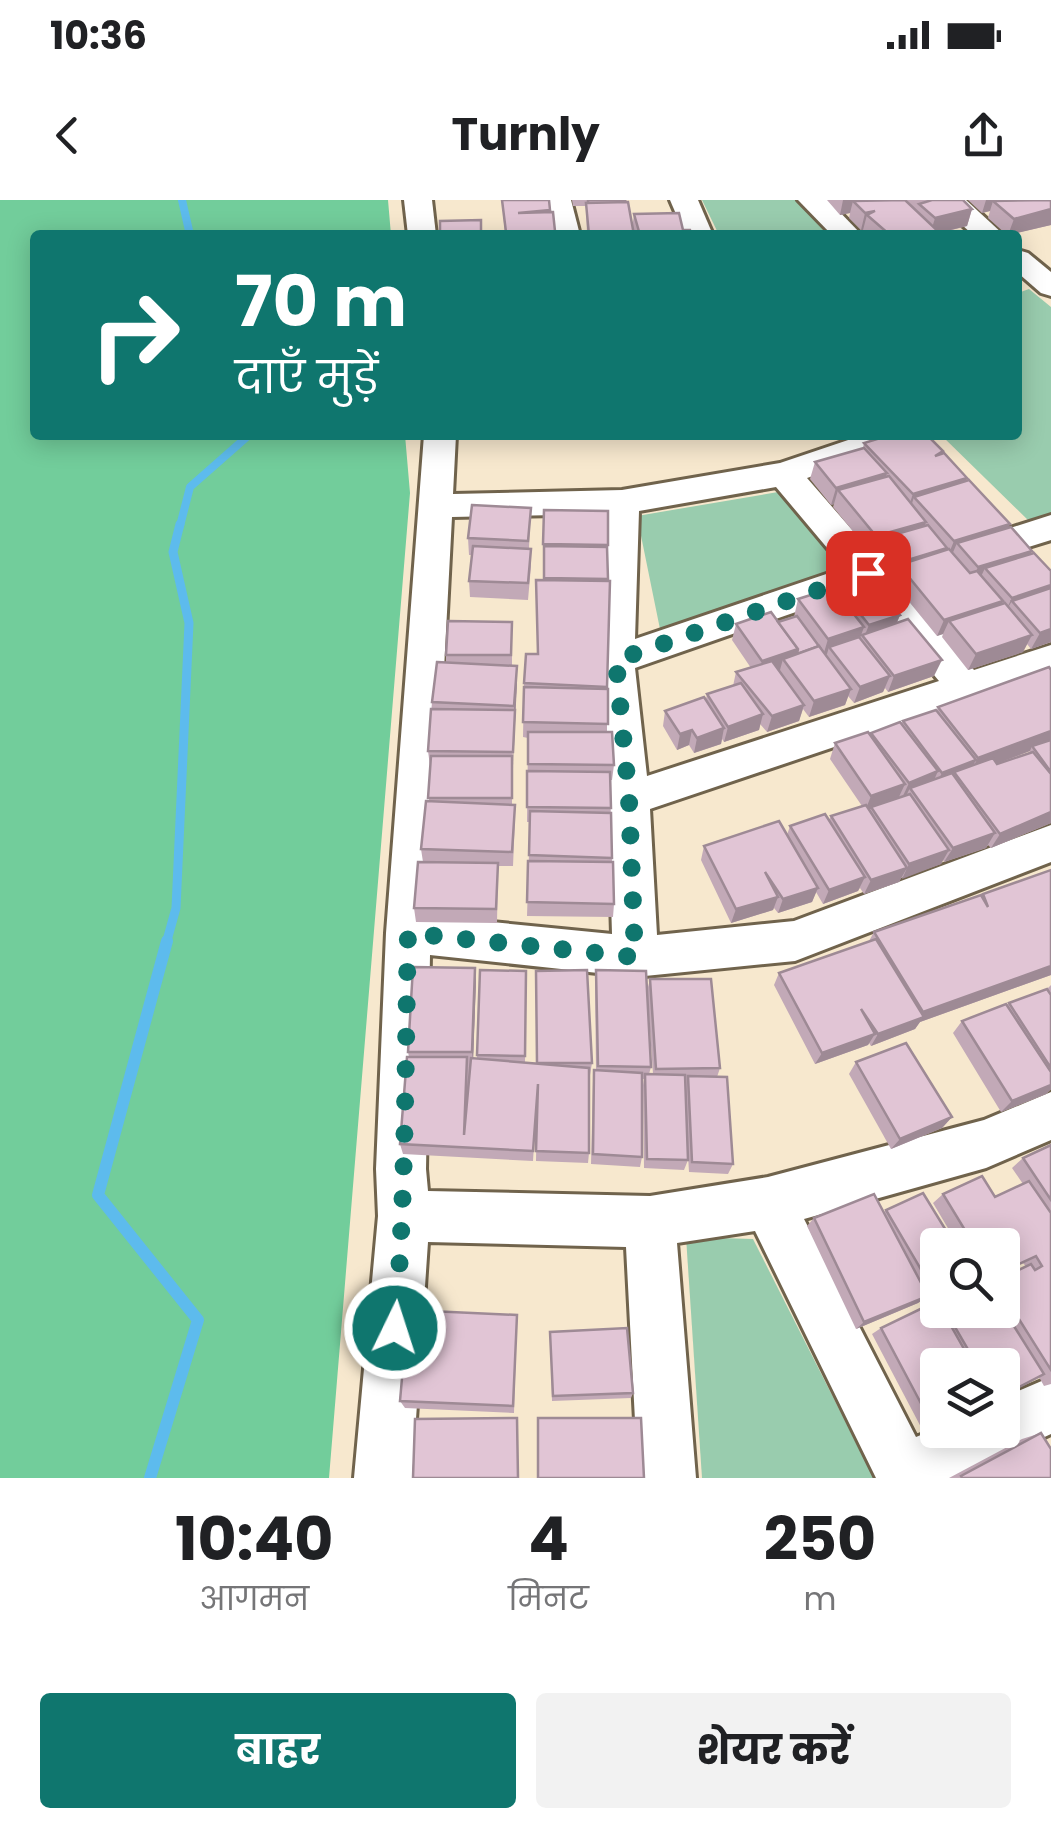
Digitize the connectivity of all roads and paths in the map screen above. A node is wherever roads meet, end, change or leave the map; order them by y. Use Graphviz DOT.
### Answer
graph roads {
  1 [pos="418,200"];
  2 [pos="557,200"];
  3 [pos="684,200"];
  4 [pos="812,200"];
  5 [pos="949,200"];
  6 [pos="421,230"];
  7 [pos="565,230"];
  8 [pos="696,230"];
  9 [pos="843,230"];
  10 [pos="984,230"];
  11 [pos="440,440"];
  12 [pos="910,440"];
  13 [pos="784,474"];
  14 [pos="622,502"];
  15 [pos="436,506"];
  16 [pos="993,512"];
  17 [pos="1037,542"];
  18 [pos="868,573"];
  19 [pos="1051,658"];
  20 [pos="616,660"];
  21 [pos="968,689"];
  22 [pos="629,799"];
  23 [pos="1049,846"];
  24 [pos="408,933"];
  25 [pos="635,957"];
  26 [pos="1051,1116"];
  27 [pos="768,1203"];
  28 [pos="404,1216"];
  29 [pos="650,1222"];
  30 [pos="1051,1405"];
  31 [pos="1020,1419"];
  32 [pos="959,1448"];
  33 [pos="904,1475"];
  34 [pos="384,1478"];
  35 [pos="667,1478"];
  1 -- 6 [label="street"];
  2 -- 7 [label="street"];
  3 -- 8 [label="street"];
  4 -- 9 [label="street"];
  5 -- 10 [label="street"];
  11 -- 15 [label="street"];
  12 -- 13 [label="street"];
  13 -- 14 [label="street"];
  13 -- 18 [label="street"];
  14 -- 15 [label="street"];
  14 -- 20 [label="street"];
  15 -- 24 [label="street"];
  16 -- 17 [label="street"];
  18 -- 20 [label="street"];
  18 -- 21 [label="street"];
  19 -- 21 [label="street"];
  20 -- 22 [label="street"];
  21 -- 22 [label="street"];
  22 -- 25 [label="street"];
  23 -- 25 [label="street"];
  24 -- 25 [label="street"];
  24 -- 28 [label="street"];
  26 -- 27 [label="street"];
  27 -- 29 [label="street"];
  27 -- 33 [label="street"];
  28 -- 29 [label="street"];
  28 -- 34 [label="street"];
  29 -- 35 [label="street"];
  30 -- 31 [label="street"];
  32 -- 33 [label="street"];
}
